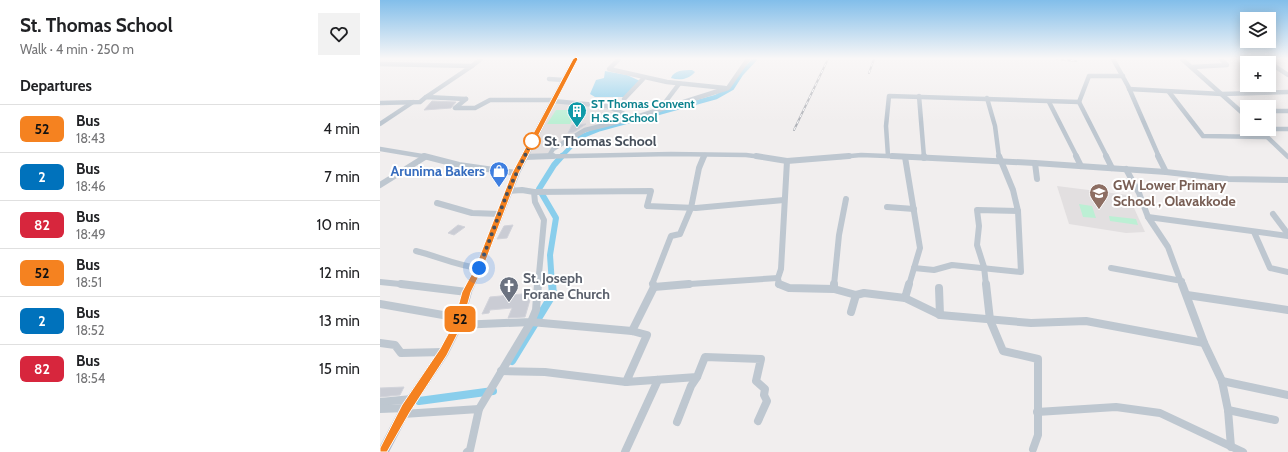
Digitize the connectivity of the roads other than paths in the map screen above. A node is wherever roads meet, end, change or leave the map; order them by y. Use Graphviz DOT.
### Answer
graph roads {
  1 [pos="451,80"];
  2 [pos="564,80"];
  3 [pos="642,80"];
  4 [pos="651,80"];
  5 [pos="733,80"];
  6 [pos="1087,80"];
  7 [pos="1125,80"];
  8 [pos="1207,80"];
  9 [pos="679,84"];
  10 [pos="728,88"];
  11 [pos="1129,89"];
  12 [pos="1169,92"];
  13 [pos="1288,92"];
  14 [pos="1222,94"];
  15 [pos="919,96"];
  16 [pos="426,97"];
  17 [pos="988,98"];
  18 [pos="554,100"];
  19 [pos="624,100"];
  20 [pos="413,102"];
  21 [pos="1048,102"];
  22 [pos="1079,102"];
  23 [pos="380,103"];
  24 [pos="660,109"];
  25 [pos="1240,111"];
  26 [pos="1276,111"];
  27 [pos="1288,112"];
  28 [pos="633,118"];
  29 [pos="380,124"];
  30 [pos="1276,129"];
  31 [pos="1288,129"];
  32 [pos="1267,137"];
  33 [pos="380,149"];
  34 [pos="1285,151"];
  35 [pos="704,155"];
  36 [pos="548,156"];
  37 [pos="888,156"];
  38 [pos="905,157"];
  39 [pos="1288,157"];
  40 [pos="425,158"];
  41 [pos="524,158"];
  42 [pos="924,158"];
  43 [pos="787,161"];
  44 [pos="1000,161"];
  45 [pos="1035,163"];
  46 [pos="1082,166"];
  47 [pos="1112,168"];
  48 [pos="1126,169"];
  49 [pos="1166,172"];
  50 [pos="516,173"];
  51 [pos="1038,179"];
  52 [pos="1288,180"];
  53 [pos="380,185"];
  54 [pos="508,191"];
  55 [pos="534,192"];
  56 [pos="846,199"];
  57 [pos="784,200"];
  58 [pos="437,203"];
  59 [pos="887,207"];
  60 [pos="691,208"];
  61 [pos="914,209"];
  62 [pos="1018,211"];
  63 [pos="500,214"];
  64 [pos="1273,214"];
  65 [pos="1148,217"];
  66 [pos="1254,232"];
  67 [pos="1288,235"];
  68 [pos="416,251"];
  69 [pos="984,267"];
  70 [pos="479,268"];
  71 [pos="914,268"];
  72 [pos="1111,268"];
  73 [pos="1288,272"];
  74 [pos="778,278"];
  75 [pos="1182,281"];
  76 [pos="380,282"];
  77 [pos="654,287"];
  78 [pos="834,288"];
  79 [pos="939,288"];
  80 [pos="467,292"];
  81 [pos="856,296"];
  82 [pos="1187,296"];
  83 [pos="905,298"];
  84 [pos="380,304"];
  85 [pos="1288,310"];
  86 [pos="851,312"];
  87 [pos="940,315"];
  88 [pos="990,320"];
  89 [pos="459,322"];
  90 [pos="531,322"];
  91 [pos="632,331"];
  92 [pos="380,343"];
  93 [pos="1204,343"];
  94 [pos="444,352"];
  95 [pos="500,374"];
  96 [pos="697,377"];
  97 [pos="658,380"];
  98 [pos="1222,381"];
  99 [pos="626,382"];
  100 [pos="1288,395"];
  101 [pos="414,399"];
  102 [pos="380,402"];
  103 [pos="480,408"];
  104 [pos="380,409"];
  105 [pos="1228,410"];
  106 [pos="405,411"];
  107 [pos="1037,412"];
  108 [pos="1275,420"];
  109 [pos="758,421"];
  110 [pos="677,422"];
  111 [pos="1231,447"];
  112 [pos="1033,449"];
  113 [pos="383,452"];
  114 [pos="467,452"];
  115 [pos="625,452"];
  116 [pos="1243,452"];
  1 -- 16 [label="street"];
  2 -- 18 [label="main road"];
  3 -- 19 [label="street"];
  4 -- 9 [label="street"];
  5 -- 10 [label="street"];
  6 -- 22 [label="street"];
  7 -- 11 [label="street"];
  8 -- 14 [label="street"];
  9 -- 10 [label="street"];
  9 -- 24 [label="street"];
  10 -- 24 [label="street"];
  11 -- 12 [label="street"];
  11 -- 49 [label="street"];
  12 -- 14 [label="street"];
  12 -- 32 [label="street"];
  13 -- 14 [label="street"];
  14 -- 25 [label="street"];
  15 -- 17 [label="street"];
  15 -- 37 [label="street"];
  15 -- 42 [label="street"];
  16 -- 18 [label="street"];
  16 -- 20 [label="street"];
  17 -- 21 [label="street"];
  17 -- 44 [label="street"];
  18 -- 28 [label="street"];
  18 -- 41 [label="main road"];
  20 -- 23 [label="street"];
  20 -- 29 [label="street"];
  21 -- 22 [label="street"];
  21 -- 46 [label="street"];
  22 -- 47 [label="street"];
  24 -- 28 [label="street"];
  26 -- 27 [label="street"];
  28 -- 36 [label="street"];
  30 -- 31 [label="street"];
  32 -- 34 [label="street"];
  33 -- 40 [label="street"];
  34 -- 39 [label="street"];
  35 -- 36 [label="street"];
  35 -- 43 [label="street"];
  35 -- 60 [label="street"];
  36 -- 41 [label="street"];
  37 -- 38 [label="street"];
  37 -- 43 [label="street"];
  38 -- 42 [label="street"];
  38 -- 61 [label="street"];
  40 -- 50 [label="street"];
  40 -- 53 [label="street"];
  41 -- 50 [label="main road"];
  42 -- 44 [label="street"];
  43 -- 57 [label="street"];
  44 -- 45 [label="street"];
  44 -- 62 [label="street"];
  45 -- 46 [label="street"];
  45 -- 51 [label="street"];
  46 -- 47 [label="street"];
  47 -- 48 [label="street"];
  48 -- 49 [label="street"];
  48 -- 65 [label="street"];
  49 -- 52 [label="street"];
  50 -- 54 [label="main road"];
  54 -- 55 [label="street"];
  54 -- 63 [label="main road"];
  55 -- 60 [label="street"];
  55 -- 90 [label="street"];
  56 -- 78 [label="street"];
  57 -- 60 [label="street"];
  57 -- 74 [label="street"];
  58 -- 63 [label="street"];
  59 -- 61 [label="street"];
  60 -- 77 [label="street"];
  61 -- 71 [label="street"];
  62 -- 69 [label="street"];
  62 -- 69 [label="street"];
  63 -- 70 [label="main road"];
  64 -- 67 [label="street"];
  65 -- 66 [label="street"];
  65 -- 75 [label="street"];
  66 -- 67 [label="street"];
  66 -- 73 [label="street"];
  68 -- 70 [label="street"];
  69 -- 71 [label="street"];
  69 -- 88 [label="street"];
  70 -- 80 [label="main road"];
  71 -- 83 [label="street"];
  72 -- 75 [label="street"];
  74 -- 77 [label="street"];
  74 -- 78 [label="street"];
  75 -- 82 [label="street"];
  76 -- 80 [label="street"];
  77 -- 91 [label="street"];
  78 -- 81 [label="street"];
  79 -- 87 [label="street"];
  80 -- 89 [label="main road"];
  81 -- 83 [label="street"];
  81 -- 86 [label="street"];
  82 -- 85 [label="street"];
  82 -- 93 [label="street"];
  83 -- 87 [label="street"];
  84 -- 89 [label="street"];
  87 -- 88 [label="street"];
  88 -- 93 [label="street"];
  88 -- 107 [label="street"];
  89 -- 90 [label="street"];
  89 -- 94 [label="main road"];
  90 -- 91 [label="street"];
  90 -- 95 [label="street"];
  91 -- 99 [label="street"];
  92 -- 94 [label="street"];
  93 -- 98 [label="street"];
  94 -- 101 [label="main road"];
  95 -- 99 [label="street"];
  95 -- 103 [label="street"];
  96 -- 97 [label="street"];
  96 -- 109 [label="street"];
  96 -- 110 [label="street"];
  97 -- 99 [label="street"];
  97 -- 115 [label="street"];
  98 -- 100 [label="street"];
  98 -- 105 [label="street"];
  101 -- 102 [label="street"];
  101 -- 106 [label="main road"];
  103 -- 106 [label="street"];
  103 -- 114 [label="street"];
  104 -- 106 [label="street"];
  105 -- 108 [label="street"];
  105 -- 111 [label="street"];
  106 -- 113 [label="main road"];
  107 -- 111 [label="street"];
  107 -- 112 [label="street"];
  111 -- 116 [label="street"];
}
